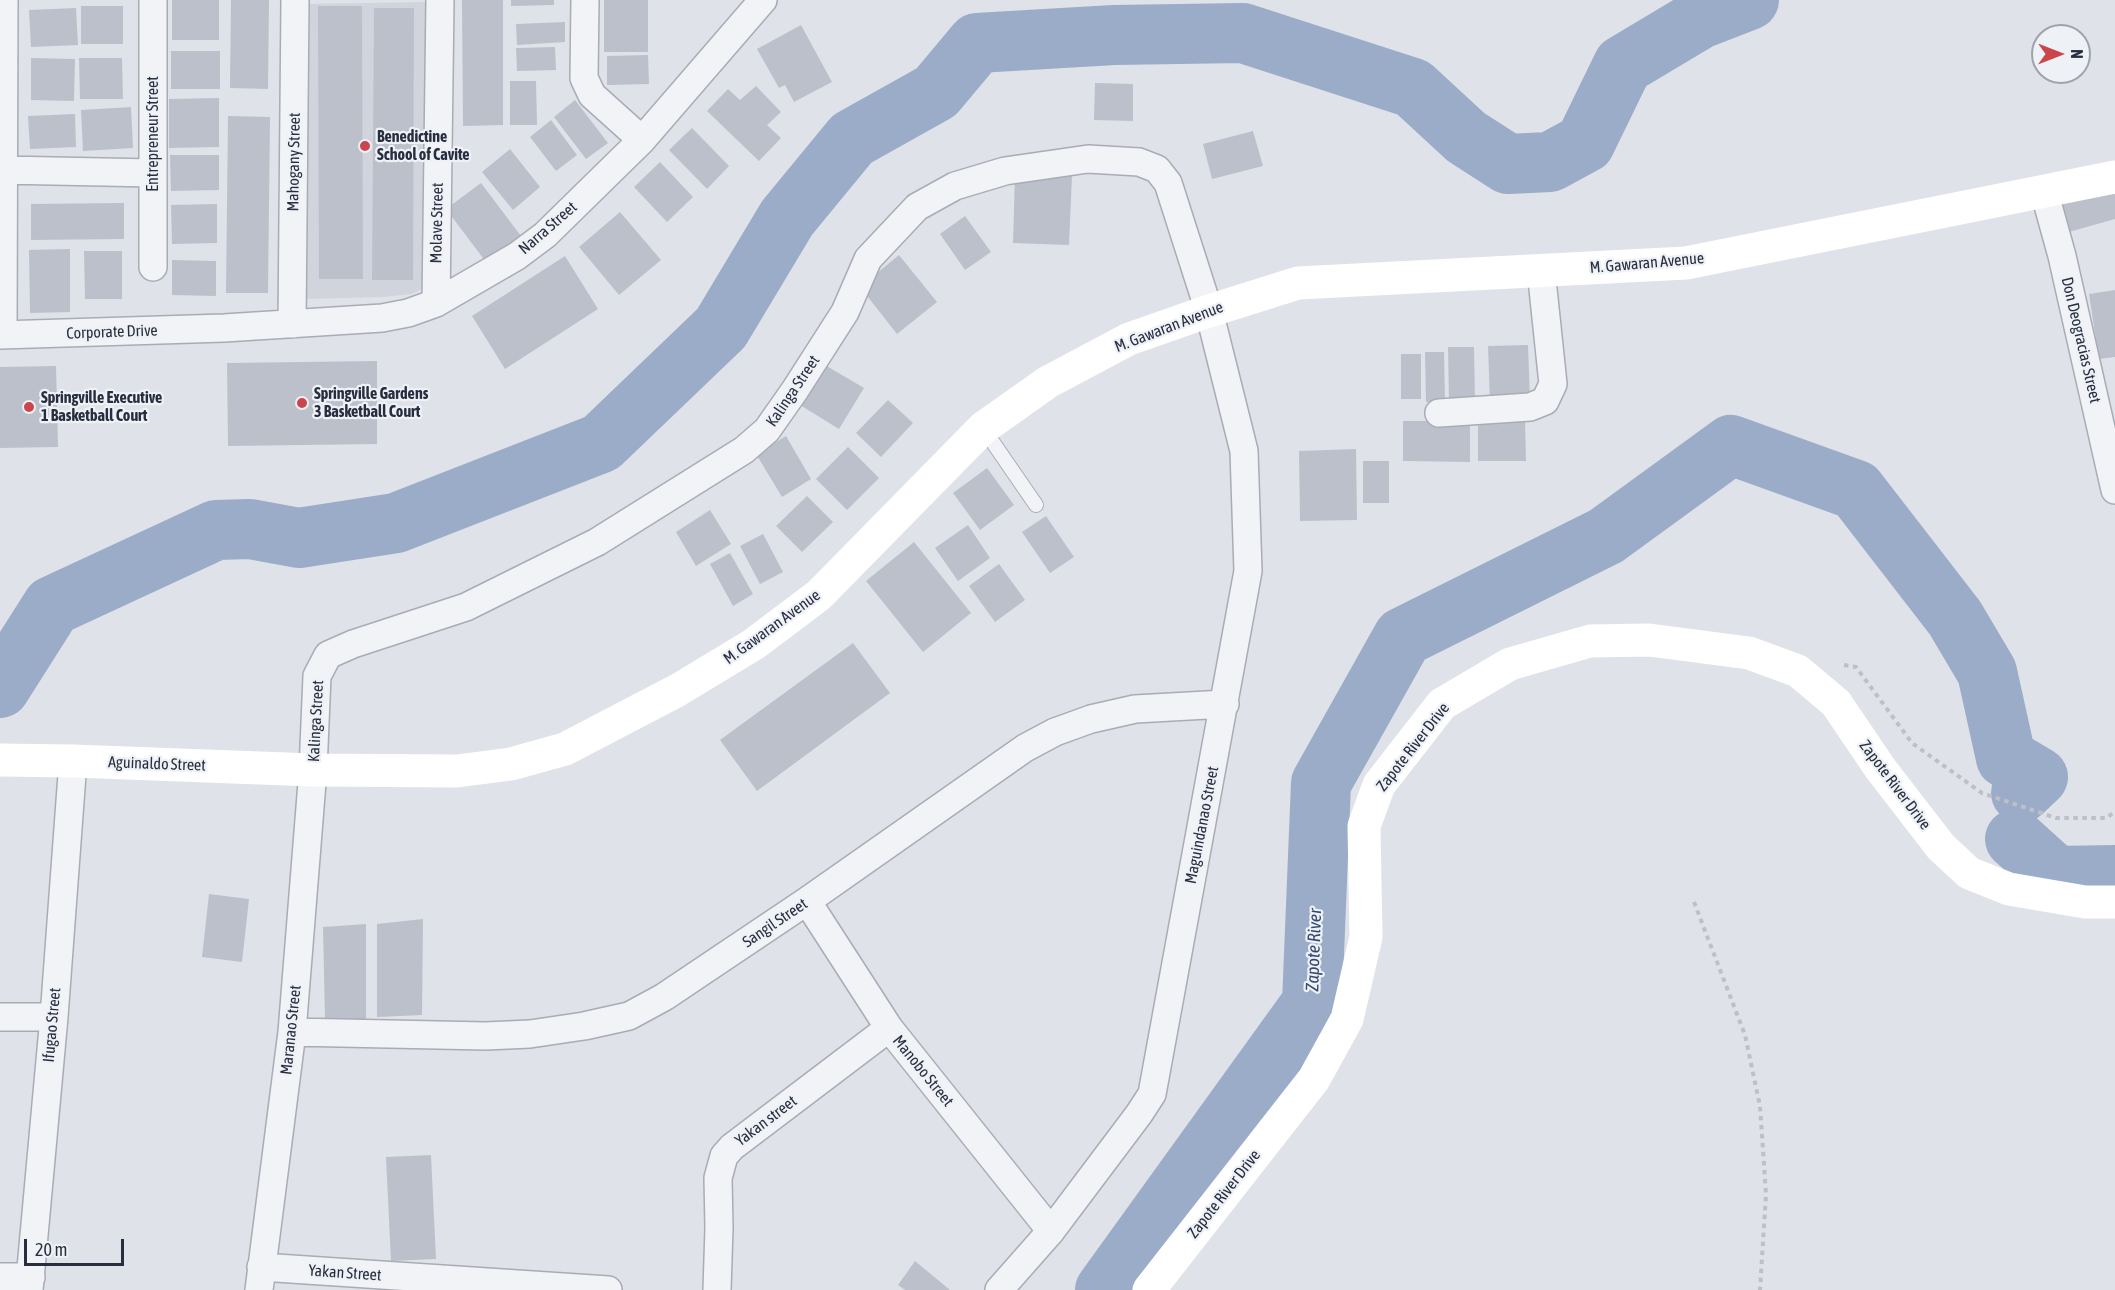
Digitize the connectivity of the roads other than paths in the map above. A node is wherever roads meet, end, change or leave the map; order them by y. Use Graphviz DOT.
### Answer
graph roads {
  1 [pos="4,0"];
  2 [pos="153,0"];
  3 [pos="295,0"];
  4 [pos="440,0"];
  5 [pos="585,0"];
  6 [pos="763,0"];
  7 [pos="642,140"];
  8 [pos="3,170"];
  9 [pos="153,173"];
  10 [pos="2115,177"];
  11 [pos="2044,191"];
  12 [pos="153,267"];
  13 [pos="1542,270"];
  14 [pos="436,303"];
  15 [pos="1209,311"];
  16 [pos="292,324"];
  17 [pos="224,328"];
  18 [pos="1,335"];
  19 [pos="1438,413"];
  20 [pos="983,428"];
  21 [pos="2108,428"];
  22 [pos="2115,490"];
  23 [pos="1036,505"];
  24 [pos="1225,704"];
  25 [pos="0,760"];
  26 [pos="72,761"];
  27 [pos="313,770"];
  28 [pos="807,901"];
  29 [pos="2115,902"];
  30 [pos="0,1017"];
  31 [pos="54,1017"];
  32 [pos="889,1028"];
  33 [pos="292,1032"];
  34 [pos="1051,1231"];
  35 [pos="0,1277"];
  36 [pos="260,1279"];
  37 [pos="30,1284"];
  38 [pos="608,1290"];
  39 [pos="717,1290"];
  40 [pos="999,1290"];
  41 [pos="1149,1290"];
  1 -- 8 [label="street"];
  2 -- 9 [label="street, Entrepreneur Street"];
  3 -- 16 [label="street, Mahogany Street"];
  4 -- 14 [label="street, Molave Street"];
  5 -- 7 [label="street"];
  6 -- 7 [label="street, Narra Street"];
  7 -- 14 [label="street, Narra Street"];
  8 -- 9 [label="street"];
  8 -- 18 [label="street"];
  9 -- 12 [label="street, Entrepreneur Street"];
  10 -- 11 [label="street, M. Gawaran Avenue"];
  11 -- 13 [label="street, M. Gawaran Avenue"];
  11 -- 21 [label="street, Don Deogracias Street"];
  13 -- 15 [label="street, M. Gawaran Avenue"];
  13 -- 19 [label="street"];
  14 -- 16 [label="street, Narra Street"];
  15 -- 20 [label="street, M. Gawaran Avenue"];
  15 -- 24 [label="street, Maguindanao Street"];
  15 -- 27 [label="street, Kalinga Street"];
  16 -- 17 [label="street, Narra Street"];
  17 -- 18 [label="street, Corporate Drive"];
  20 -- 23 [label="lane"];
  20 -- 27 [label="street, M. Gawaran Avenue"];
  21 -- 22 [label="street, Don Deogracias Street"];
  24 -- 28 [label="street, Sangil Street"];
  24 -- 34 [label="street, Maguindanao Street"];
  25 -- 26 [label="street, Aguinaldo Street"];
  26 -- 27 [label="street, Aguinaldo Street"];
  26 -- 31 [label="street, Ifugao Street"];
  27 -- 33 [label="street, Maranao Street"];
  28 -- 32 [label="street, Manobo Street"];
  28 -- 33 [label="street, Sangil Street"];
  29 -- 41 [label="street, Zapote River Drive"];
  30 -- 31 [label="street"];
  31 -- 37 [label="street, Ifugao Street"];
  32 -- 34 [label="street, Manobo Street"];
  32 -- 39 [label="street, Yakan street"];
  33 -- 36 [label="street, Maranao Street"];
  34 -- 40 [label="street, Maguindanao Street"];
  35 -- 37 [label="street"];
  36 -- 38 [label="street, Yakan Street"];
}
